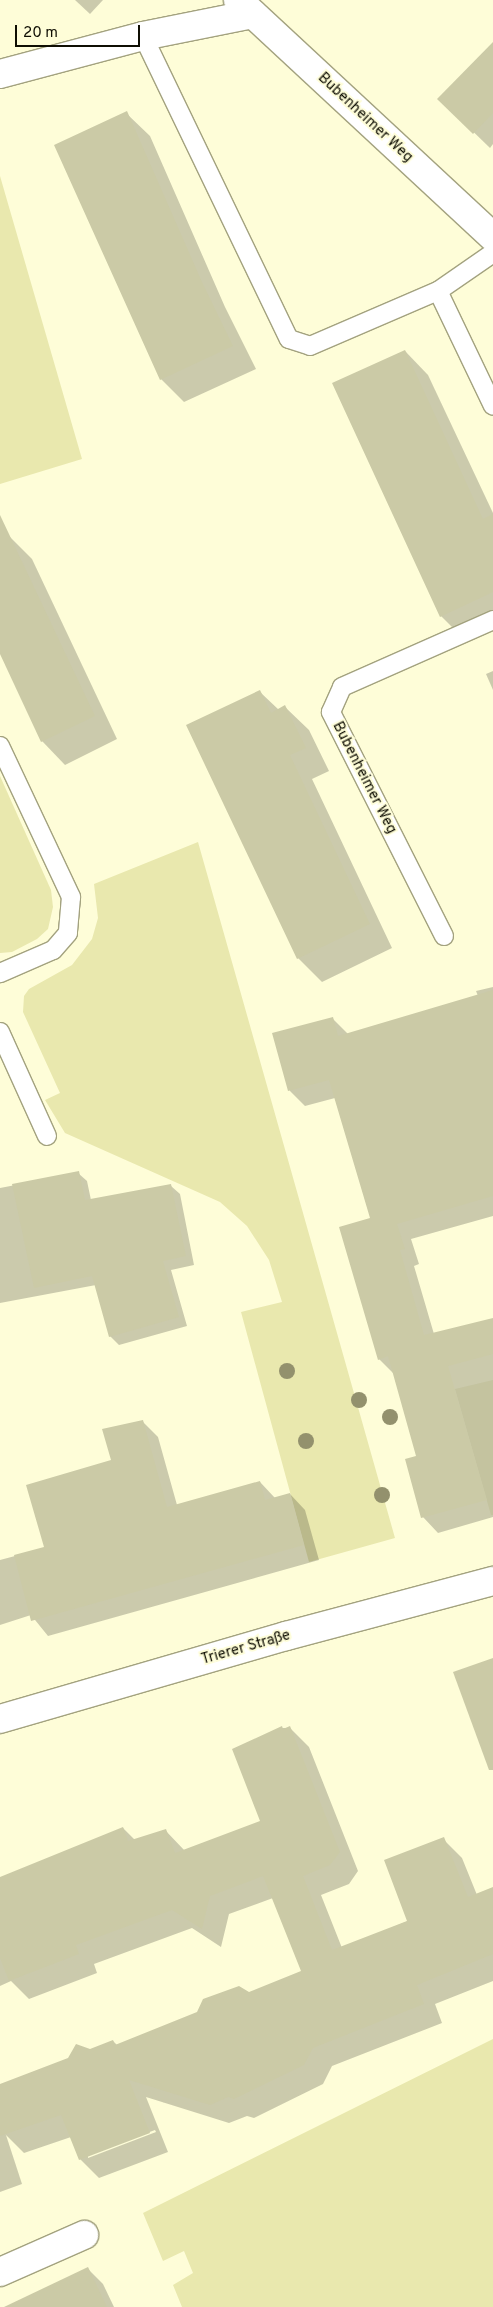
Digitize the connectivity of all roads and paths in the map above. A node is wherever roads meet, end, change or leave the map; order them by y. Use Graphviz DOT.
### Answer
graph roads {
  1 [pos="245,7"];
  2 [pos="143,36"];
  3 [pos="0,74"];
  4 [pos="493,237"];
  5 [pos="493,254"];
  6 [pos="438,291"];
  7 [pos="493,406"];
  8 [pos="493,620"];
  9 [pos="0,746"];
  10 [pos="444,936"];
  11 [pos="0,973"];
  12 [pos="0,1032"];
  13 [pos="47,1136"];
  14 [pos="493,1581"];
  15 [pos="0,1720"];
  16 [pos="84,2234"];
  17 [pos="0,2272"];
  1 -- 2 [label="street"];
  1 -- 4 [label="street, Bubenheimer Weg"];
  2 -- 3 [label="street"];
  2 -- 6 [label="lane"];
  5 -- 6 [label="lane"];
  6 -- 7 [label="lane"];
  8 -- 10 [label="lane, Bubenheimer Weg"];
  9 -- 11 [label="lane"];
  12 -- 13 [label="lane"];
  14 -- 15 [label="street, Trierer Straße"];
  16 -- 17 [label="street"];
}
